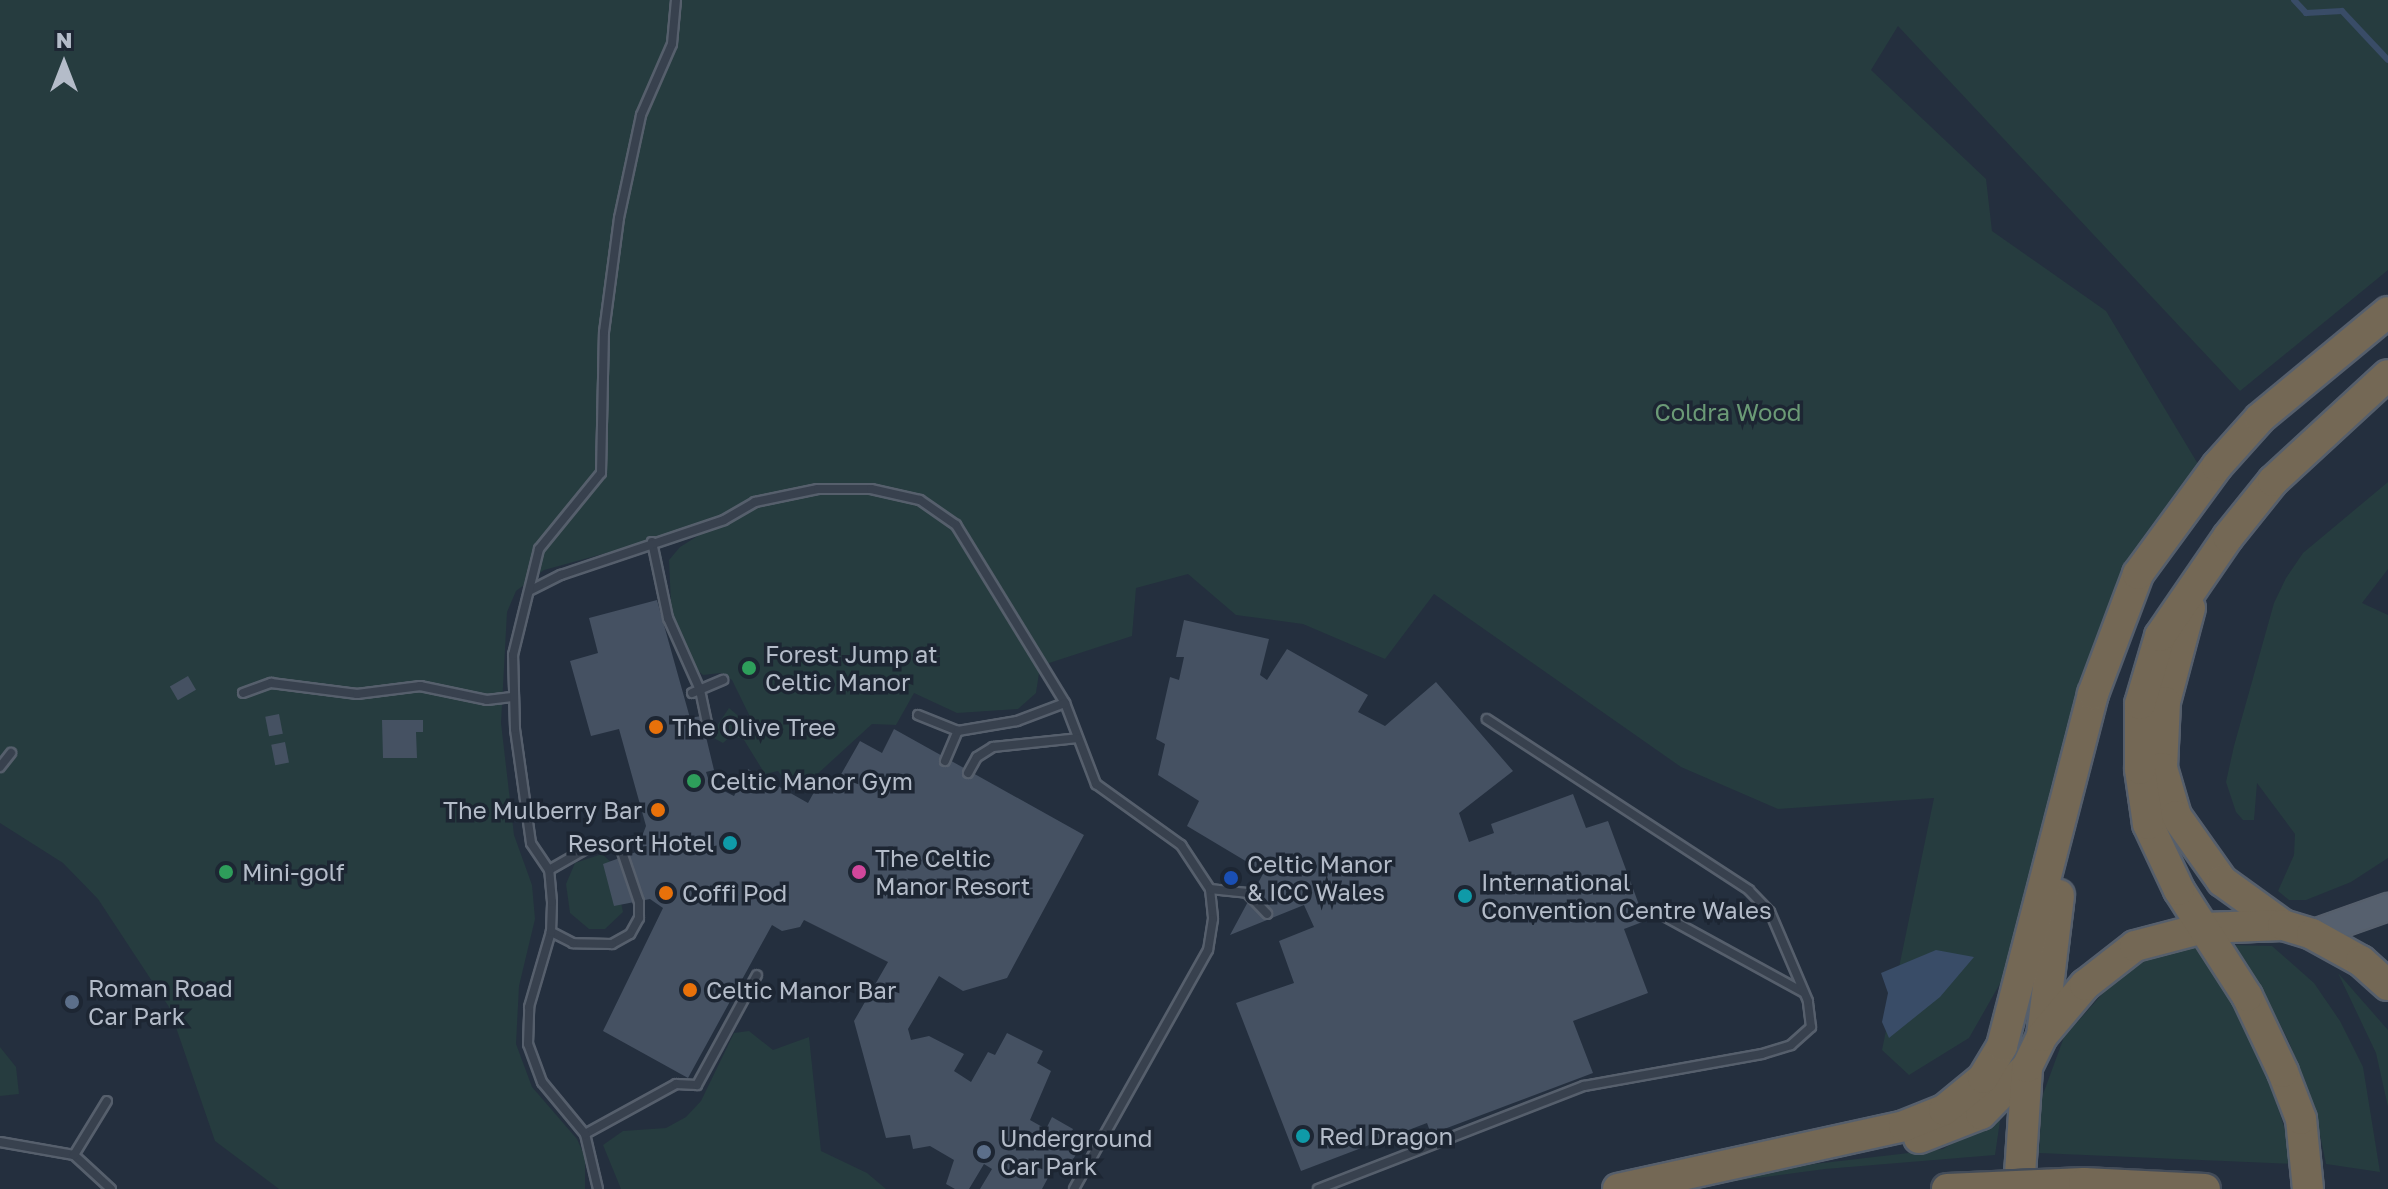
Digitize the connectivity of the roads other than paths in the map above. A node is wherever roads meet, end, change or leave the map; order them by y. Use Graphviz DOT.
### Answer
graph roads {
  1 [pos="676,0"];
  2 [pos="2388,312"];
  3 [pos="2388,375"];
  4 [pos="652,542"];
  5 [pos="2198,579"];
  6 [pos="531,590"];
  7 [pos="723,680"];
  8 [pos="696,691"];
  9 [pos="243,693"];
  10 [pos="512,697"];
  11 [pos="1065,703"];
  12 [pos="918,715"];
  13 [pos="1487,719"];
  14 [pos="707,724"];
  15 [pos="958,731"];
  16 [pos="1078,738"];
  17 [pos="11,753"];
  18 [pos="945,761"];
  19 [pos="0,767"];
  20 [pos="968,773"];
  21 [pos="2074,780"];
  22 [pos="549,870"];
  23 [pos="1210,889"];
  24 [pos="2388,907"];
  25 [pos="1653,910"];
  26 [pos="1267,914"];
  27 [pos="2204,928"];
  28 [pos="2298,929"];
  29 [pos="551,932"];
  30 [pos="757,975"];
  31 [pos="2388,985"];
  32 [pos="1804,993"];
  33 [pos="2042,1036"];
  34 [pos="2027,1067"];
  35 [pos="107,1101"];
  36 [pos="585,1134"];
  37 [pos="0,1142"];
  38 [pos="1822,1147"];
  39 [pos="74,1155"];
  40 [pos="111,1189"];
  41 [pos="598,1189"];
  42 [pos="1074,1189"];
  43 [pos="1318,1189"];
  44 [pos="1618,1189"];
  45 [pos="1947,1189"];
  46 [pos="2019,1189"];
  47 [pos="2205,1189"];
  48 [pos="2308,1189"];
  1 -- 6 [label="lane"];
  2 -- 21 [label="highway"];
  3 -- 5 [label="highway"];
  4 -- 6 [label="lane"];
  4 -- 8 [label="lane"];
  4 -- 11 [label="lane"];
  5 -- 27 [label="highway"];
  5 -- 28 [label="highway"];
  6 -- 10 [label="lane"];
  7 -- 8 [label="lane"];
  8 -- 14 [label="lane"];
  9 -- 10 [label="lane"];
  10 -- 22 [label="lane"];
  11 -- 15 [label="lane"];
  11 -- 16 [label="lane"];
  12 -- 15 [label="lane"];
  13 -- 32 [label="lane"];
  15 -- 18 [label="lane"];
  16 -- 20 [label="lane"];
  16 -- 23 [label="lane"];
  17 -- 19 [label="lane"];
  21 -- 33 [label="highway"];
  21 -- 38 [label="highway"];
  22 -- 29 [label="lane"];
  22 -- 29 [label="lane"];
  23 -- 26 [label="lane"];
  23 -- 42 [label="lane"];
  24 -- 28 [label="main road"];
  25 -- 32 [label="lane"];
  27 -- 28 [label="highway"];
  27 -- 33 [label="highway"];
  27 -- 48 [label="highway"];
  28 -- 31 [label="highway"];
  29 -- 36 [label="lane"];
  30 -- 36 [label="lane"];
  32 -- 43 [label="lane"];
  33 -- 34 [label="highway"];
  34 -- 38 [label="highway"];
  34 -- 46 [label="highway"];
  35 -- 39 [label="lane"];
  36 -- 41 [label="lane"];
  37 -- 39 [label="lane"];
  38 -- 44 [label="highway"];
  39 -- 40 [label="lane"];
  45 -- 47 [label="highway, bridge"];
}
